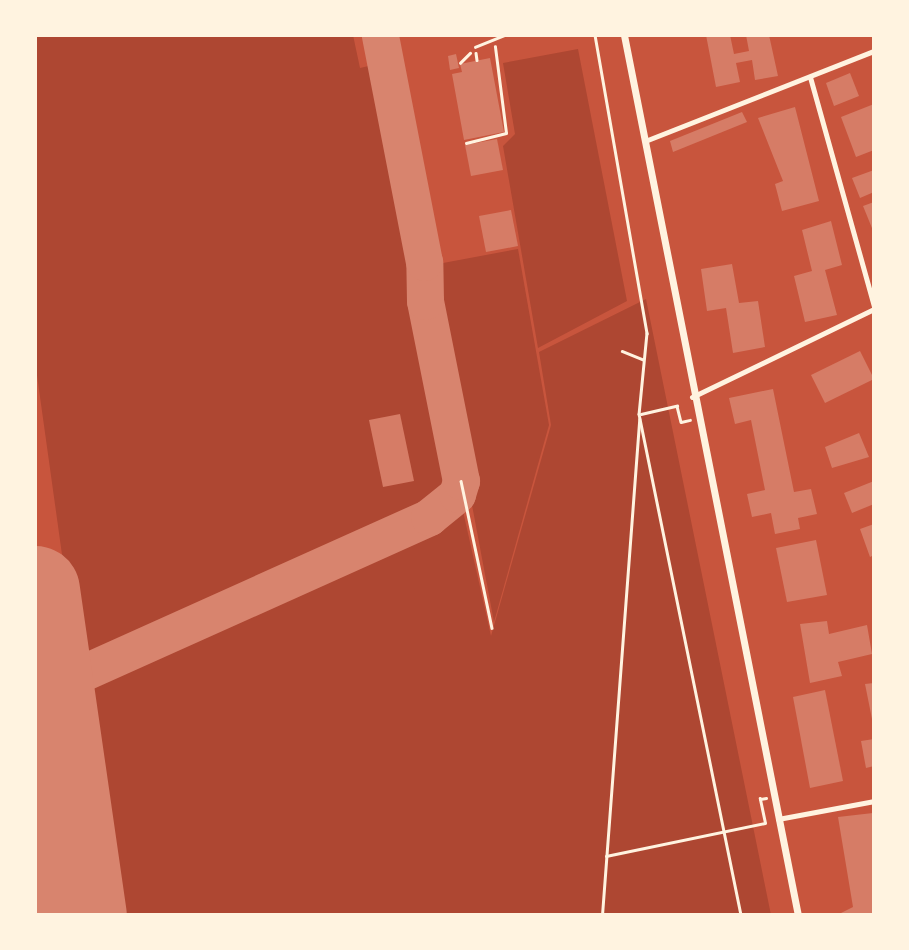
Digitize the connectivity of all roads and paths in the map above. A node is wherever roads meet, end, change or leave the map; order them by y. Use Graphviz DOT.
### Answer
graph roads {
  1 [pos="504,35"];
  2 [pos="595,35"];
  3 [pos="624,35"];
  4 [pos="492,38"];
  5 [pos="475,47"];
  6 [pos="874,51"];
  7 [pos="482,57"];
  8 [pos="477,58"];
  9 [pos="810,77"];
  10 [pos="645,141"];
  11 [pos="466,143"];
  12 [pos="874,307"];
  13 [pos="622,352"];
  14 [pos="642,359"];
  15 [pos="692,397"];
  16 [pos="639,414"];
  17 [pos="696,419"];
  18 [pos="461,481"];
  19 [pos="492,628"];
  20 [pos="774,797"];
  21 [pos="874,801"];
  22 [pos="778,819"];
  23 [pos="723,832"];
  24 [pos="606,856"];
  25 [pos="602,915"];
  26 [pos="741,915"];
  27 [pos="798,915"];
  1 -- 4 [label="lane"];
  2 -- 14 [label="path"];
  3 -- 10 [label="street"];
  4 -- 5 [label="lane"];
  4 -- 11 [label="path"];
  6 -- 9 [label="street"];
  7 -- 8 [label="path"];
  9 -- 10 [label="street"];
  9 -- 12 [label="street"];
  10 -- 15 [label="street"];
  12 -- 15 [label="street"];
  13 -- 14 [label="path"];
  14 -- 16 [label="path"];
  15 -- 17 [label="street"];
  16 -- 17 [label="path"];
  16 -- 23 [label="path"];
  16 -- 24 [label="path"];
  17 -- 20 [label="street"];
  18 -- 19 [label="lane"];
  20 -- 22 [label="street"];
  20 -- 23 [label="path"];
  21 -- 22 [label="street"];
  22 -- 27 [label="street"];
  23 -- 24 [label="path"];
  23 -- 26 [label="path"];
  24 -- 25 [label="path"];
}
